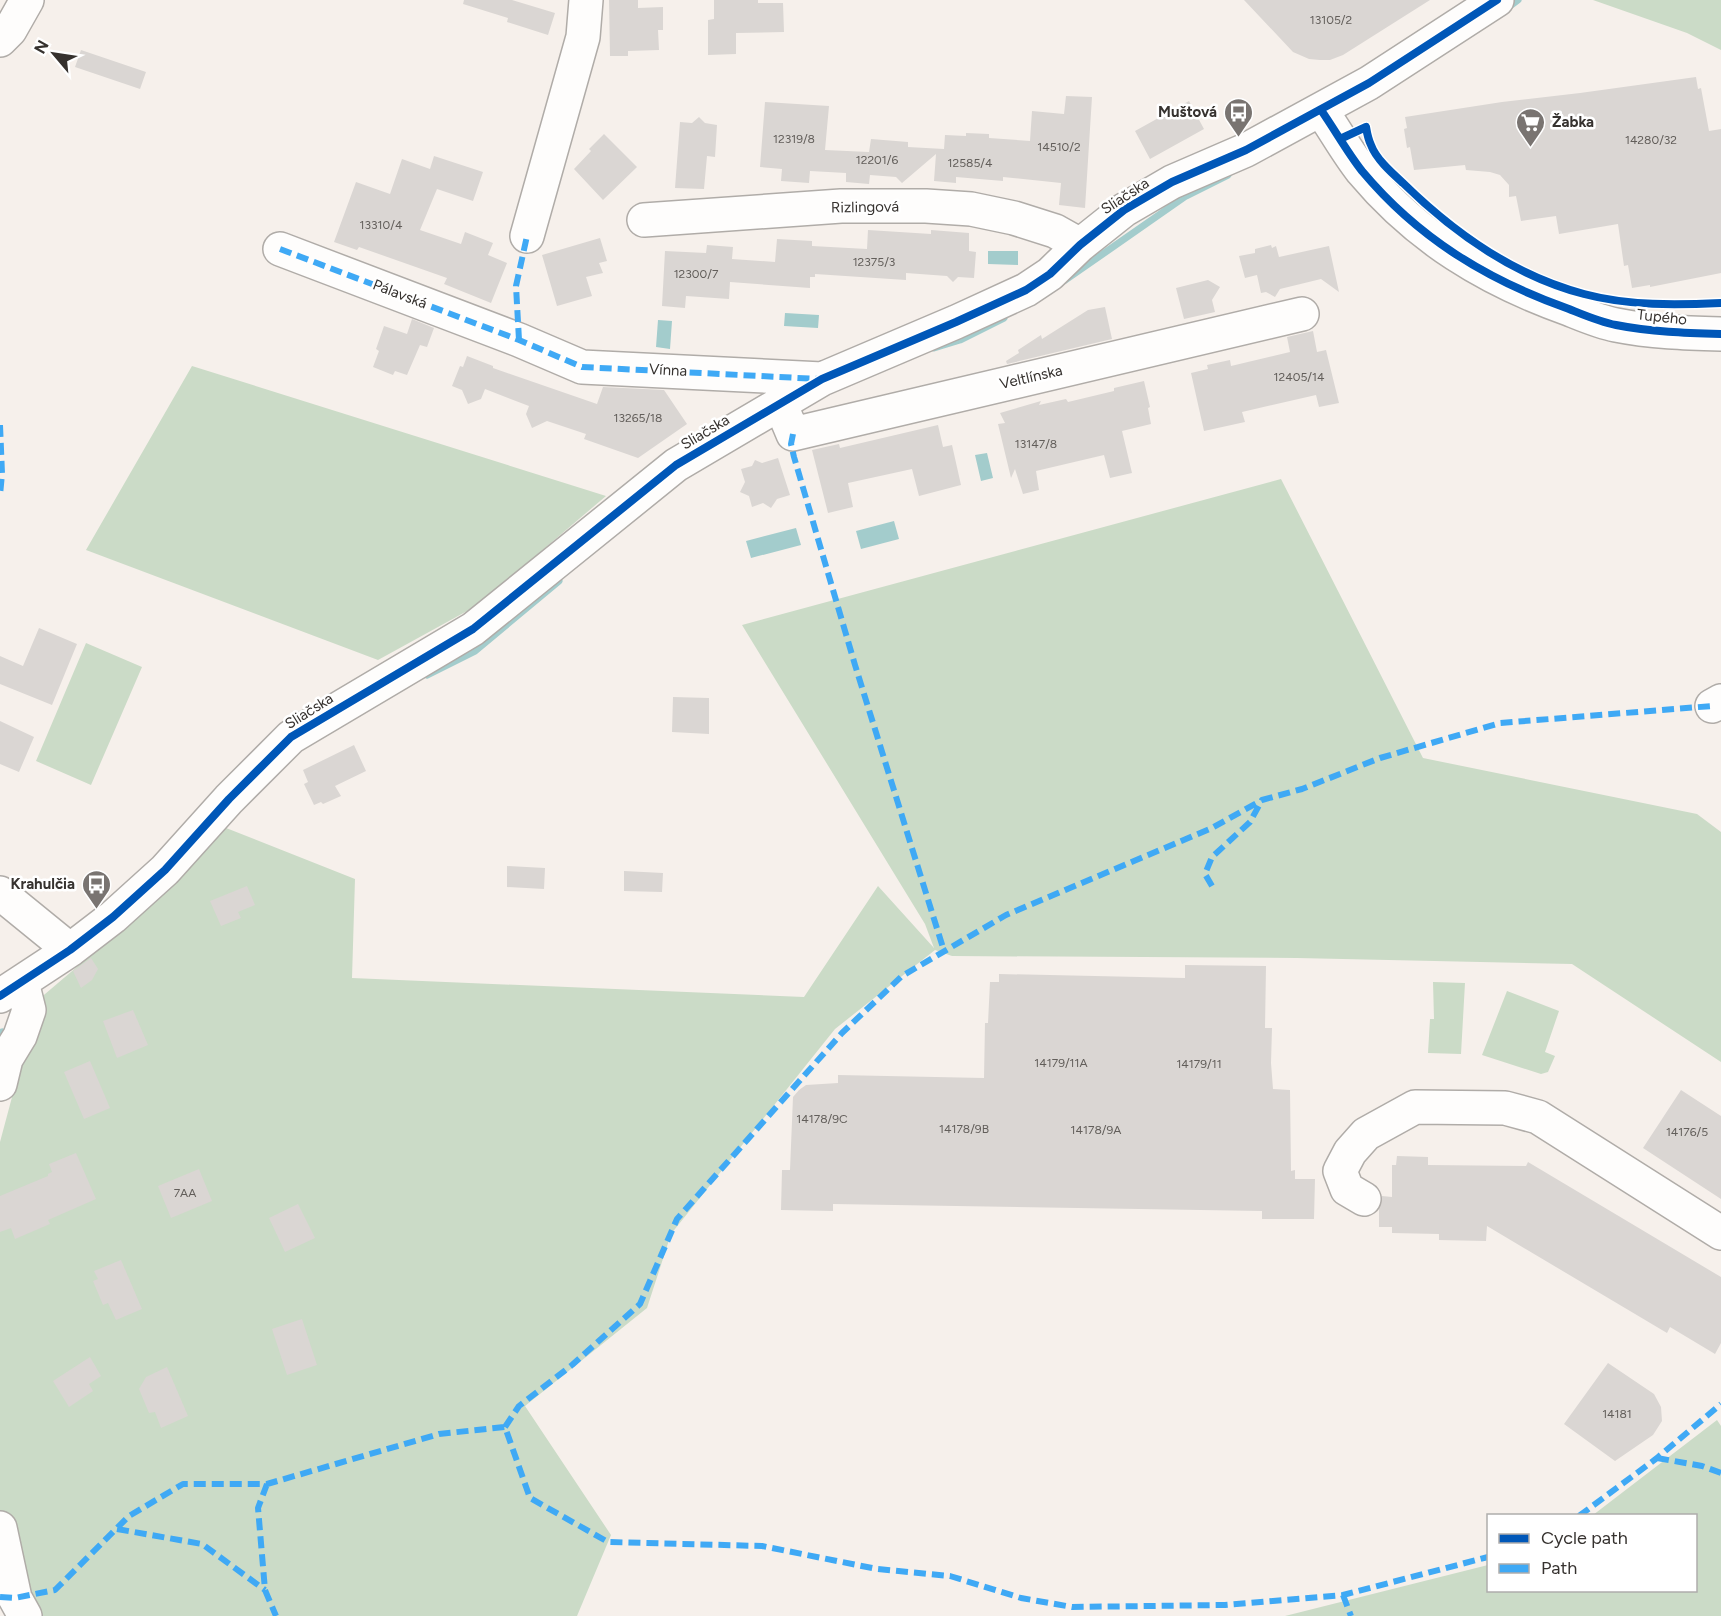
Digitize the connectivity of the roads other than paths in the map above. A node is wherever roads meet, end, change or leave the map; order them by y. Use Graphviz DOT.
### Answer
graph roads {
  1 [pos="27,0"];
  2 [pos="586,0"];
  3 [pos="1497,0"];
  4 [pos="0,40"];
  5 [pos="1322,110"];
  6 [pos="644,220"];
  7 [pos="527,236"];
  8 [pos="1080,245"];
  9 [pos="280,249"];
  10 [pos="1302,314"];
  11 [pos="1721,334"];
  12 [pos="519,340"];
  13 [pos="822,379"];
  14 [pos="780,403"];
  15 [pos="0,894"];
  16 [pos="70,950"];
  17 [pos="11,989"];
  18 [pos="0,1084"];
  19 [pos="1364,1199"];
  20 [pos="1721,1233"];
  21 [pos="0,1528"];
  22 [pos="25,1616"];
  1 -- 4 [label="street"];
  2 -- 7 [label="street"];
  3 -- 5 [label="street, Sliačska"];
  5 -- 8 [label="street, Sliačska"];
  5 -- 11 [label="street, Tupého"];
  6 -- 8 [label="street, Rizlingová"];
  8 -- 13 [label="street, Sliačska"];
  9 -- 12 [label="street, Pálavská"];
  10 -- 14 [label="street, Veltlínska"];
  12 -- 13 [label="street, Vínna"];
  13 -- 14 [label="street, Sliačska"];
  14 -- 16 [label="street, Sliačska"];
  15 -- 16 [label="street"];
  16 -- 17 [label="street, Sliačska"];
  17 -- 18 [label="street"];
  19 -- 20 [label="street"];
  21 -- 22 [label="street"];
}
